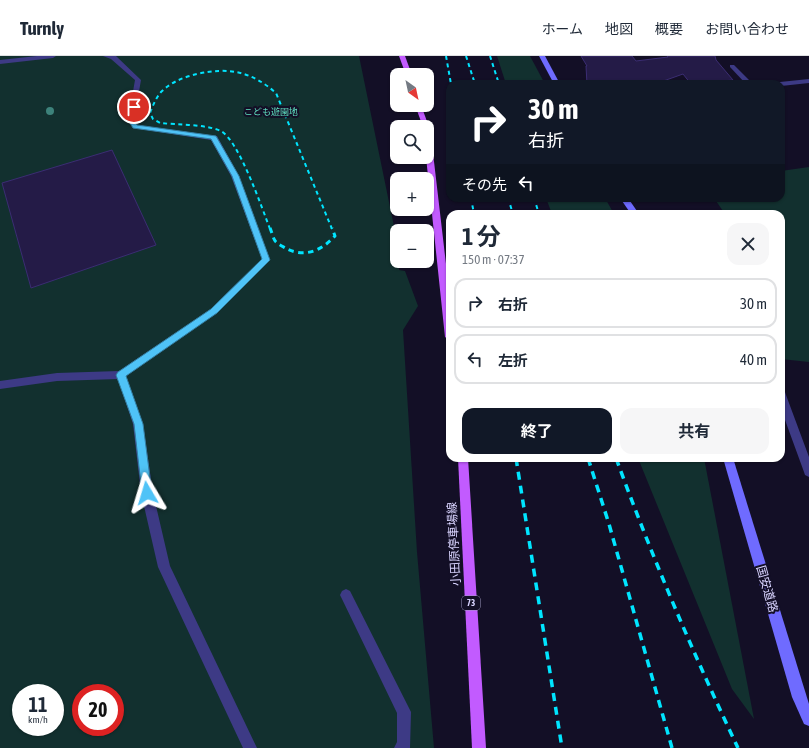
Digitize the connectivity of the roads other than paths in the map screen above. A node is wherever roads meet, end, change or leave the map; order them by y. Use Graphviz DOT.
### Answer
graph roads {
  1 [pos="52,56"];
  2 [pos="106,56"];
  3 [pos="402,56"];
  4 [pos="542,56"];
  5 [pos="0,62"];
  6 [pos="732,66"];
  7 [pos="406,68"];
  8 [pos="555,80"];
  9 [pos="746,80"];
  10 [pos="809,81"];
  11 [pos="785,83"];
  12 [pos="430,164"];
  13 [pos="446,302"];
  14 [pos="121,375"];
  15 [pos="0,385"];
  16 [pos="785,406"];
  17 [pos="464,462"];
  18 [pos="729,462"];
  19 [pos="809,472"];
  20 [pos="346,595"];
  21 [pos="809,719"];
  22 [pos="250,748"];
  23 [pos="401,748"];
  24 [pos="479,748"];
  1 -- 5 [label="street"];
  2 -- 14 [label="street"];
  3 -- 7 [label="main road"];
  4 -- 8 [label="street"];
  6 -- 9 [label="street"];
  10 -- 11 [label="street"];
  12 -- 13 [label="main road"];
  14 -- 15 [label="street"];
  14 -- 22 [label="street"];
  16 -- 19 [label="street"];
  17 -- 24 [label="main road, 小田原停車場線 / 73"];
  18 -- 21 [label="street, 国安道路"];
  20 -- 23 [label="street"];
}
